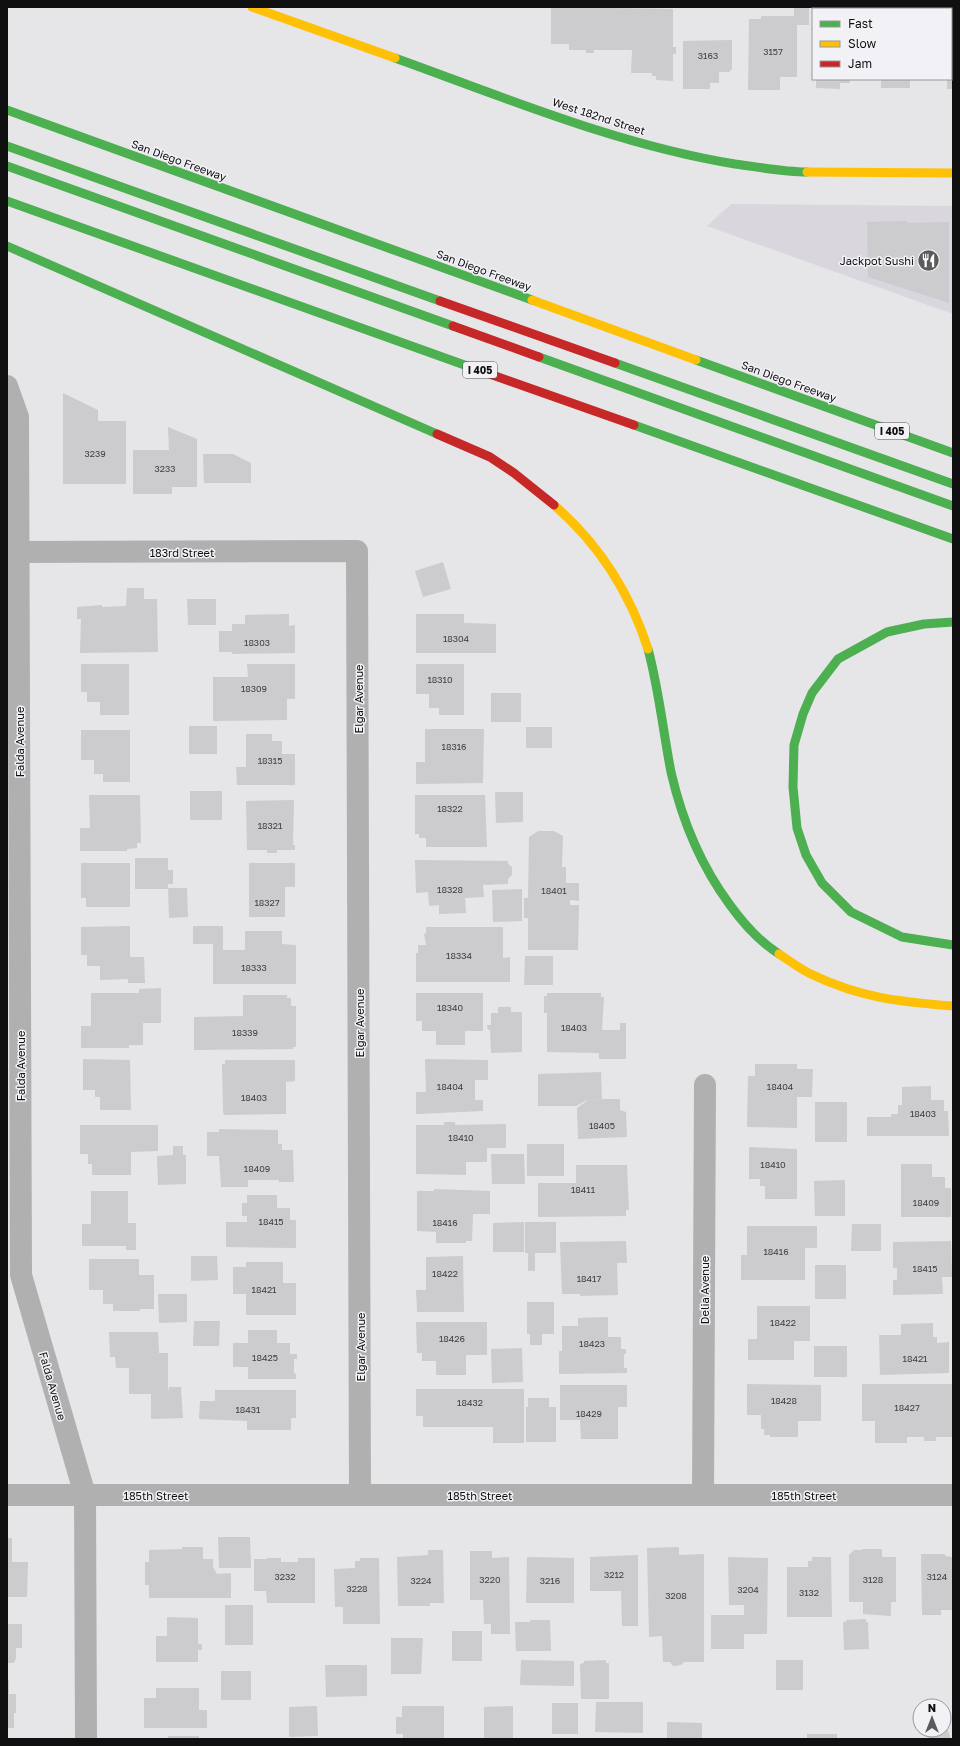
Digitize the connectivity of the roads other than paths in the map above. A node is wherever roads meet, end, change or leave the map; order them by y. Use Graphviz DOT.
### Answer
graph roads {
  1 [pos="252,7"];
  2 [pos="7,110"];
  3 [pos="7,146"];
  4 [pos="7,166"];
  5 [pos="953,173"];
  6 [pos="7,201"];
  7 [pos="7,246"];
  8 [pos="7,386"];
  9 [pos="953,453"];
  10 [pos="953,484"];
  11 [pos="953,506"];
  12 [pos="953,539"];
  13 [pos="358,551"];
  14 [pos="13,552"];
  15 [pos="953,622"];
  16 [pos="953,945"];
  17 [pos="953,1006"];
  18 [pos="704,1085"];
  19 [pos="7,1495"];
  20 [pos="85,1495"];
  21 [pos="360,1495"];
  22 [pos="702,1495"];
  23 [pos="953,1495"];
  24 [pos="86,1739"];
  1 -- 5 [label="main road, West 182nd Street"];
  2 -- 9 [label="main road, San Diego Freeway / I 405"];
  3 -- 10 [label="main road"];
  4 -- 11 [label="main road"];
  6 -- 12 [label="main road, I 405"];
  7 -- 17 [label="main road"];
  8 -- 14 [label="street, Falda Avenue"];
  13 -- 14 [label="street, 183rd Street"];
  13 -- 21 [label="street, Elgar Avenue"];
  14 -- 20 [label="street, Falda Avenue"];
  15 -- 16 [label="main road"];
  18 -- 22 [label="street, Delia Avenue"];
  19 -- 20 [label="street, 185th Street"];
  20 -- 21 [label="street, 185th Street"];
  20 -- 24 [label="street, Falda Avenue"];
  21 -- 22 [label="street, 185th Street"];
  22 -- 23 [label="street, 185th Street"];
}
